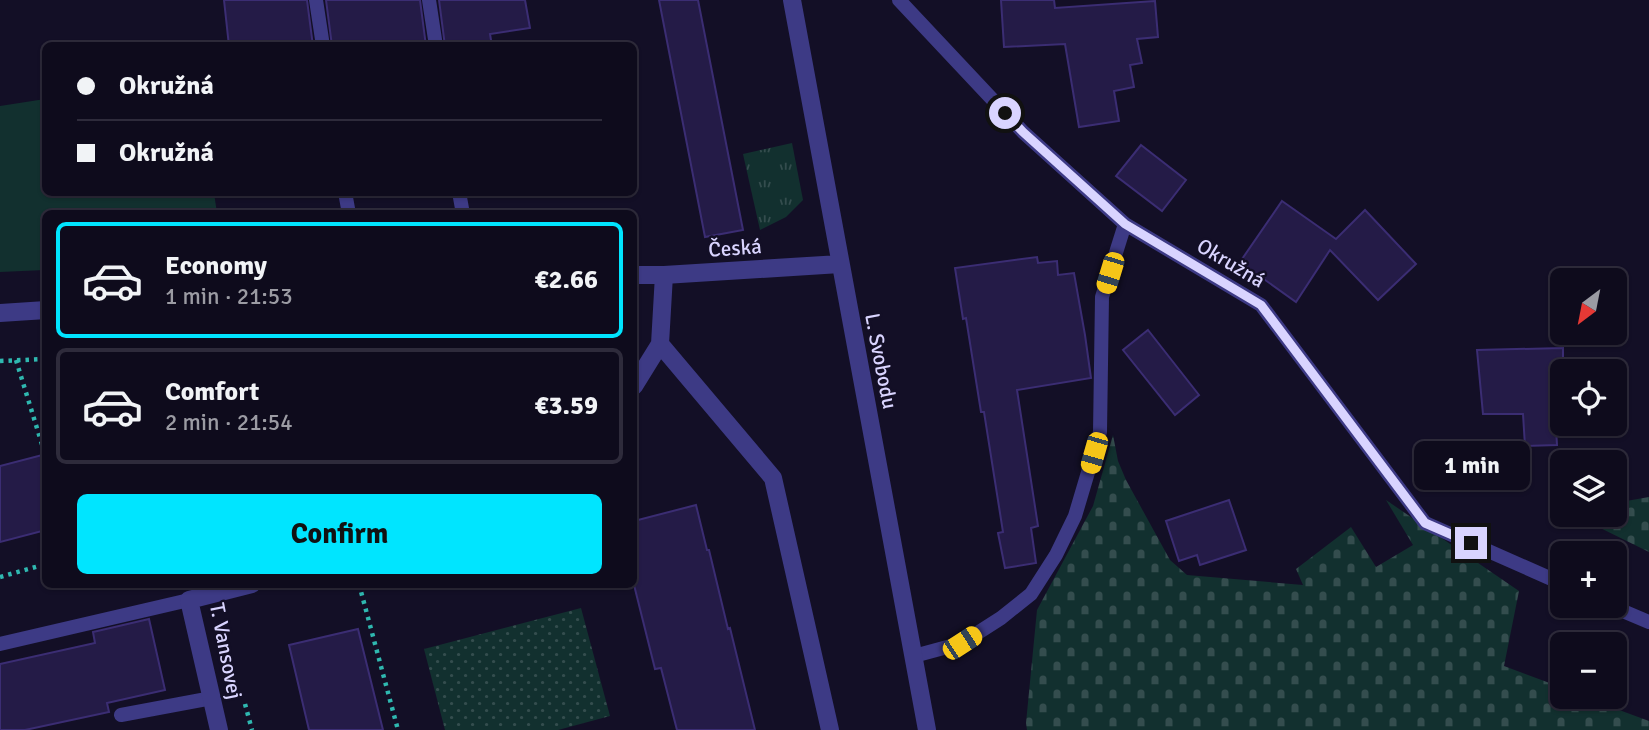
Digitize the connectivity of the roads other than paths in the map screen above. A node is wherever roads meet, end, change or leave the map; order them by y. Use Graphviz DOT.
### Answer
graph roads {
  1 [pos="316,0"];
  2 [pos="429,0"];
  3 [pos="792,0"];
  4 [pos="899,0"];
  5 [pos="322,42"];
  6 [pos="435,42"];
  7 [pos="1125,224"];
  8 [pos="840,264"];
  9 [pos="637,275"];
  10 [pos="664,275"];
  11 [pos="42,310"];
  12 [pos="0,313"];
  13 [pos="660,344"];
  14 [pos="637,381"];
  15 [pos="1550,578"];
  16 [pos="236,588"];
  17 [pos="189,600"];
  18 [pos="1627,613"];
  19 [pos="1649,622"];
  20 [pos="0,644"];
  21 [pos="914,656"];
  22 [pos="212,698"];
  23 [pos="121,715"];
  24 [pos="219,730"];
  25 [pos="830,730"];
  26 [pos="927,730"];
  1 -- 5 [label="lane"];
  2 -- 6 [label="lane"];
  3 -- 8 [label="street, L. Svobodu"];
  4 -- 7 [label="lane, Okružná"];
  7 -- 15 [label="lane, Okružná"];
  7 -- 21 [label="lane"];
  8 -- 10 [label="street, Česká"];
  8 -- 21 [label="street, L. Svobodu"];
  9 -- 10 [label="street, Česká"];
  10 -- 13 [label="street"];
  11 -- 12 [label="street"];
  13 -- 14 [label="street"];
  13 -- 25 [label="street"];
  16 -- 17 [label="street, T. Vansovej"];
  17 -- 20 [label="lane"];
  17 -- 22 [label="street, T. Vansovej"];
  18 -- 19 [label="lane"];
  21 -- 26 [label="street, L. Svobodu"];
  22 -- 23 [label="lane"];
  22 -- 24 [label="street, T. Vansovej"];
}
